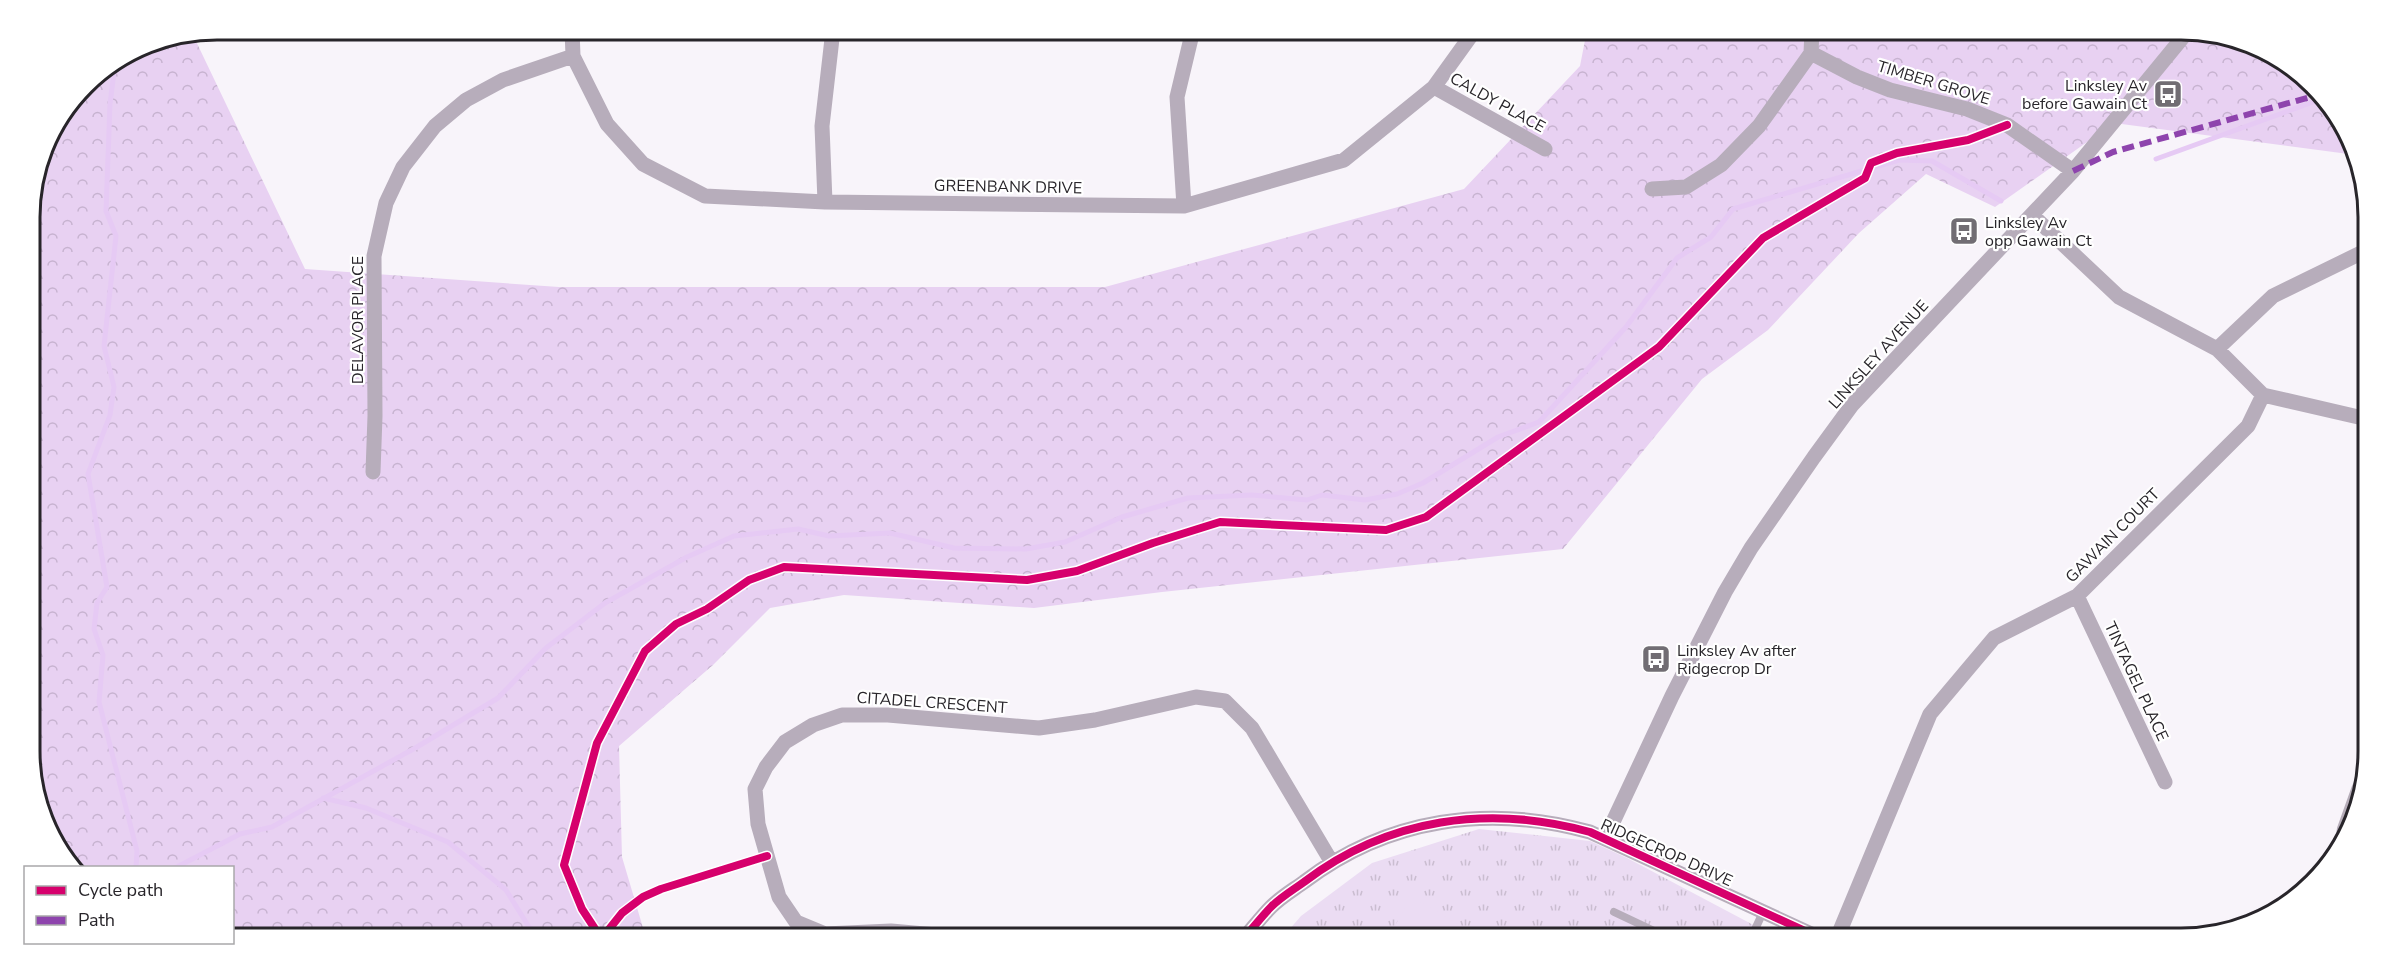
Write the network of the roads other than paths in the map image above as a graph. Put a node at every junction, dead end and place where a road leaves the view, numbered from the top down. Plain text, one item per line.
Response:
1 (1468, 40) edge
2 (1811, 40) edge
3 (2181, 40) edge
4 (572, 41) edge
5 (832, 41) edge
6 (1190, 41) edge
7 (1810, 53) junction
8 (573, 56) junction
9 (1434, 87) junction
10 (1545, 149) dead end
11 (2073, 171) junction
12 (1652, 189) dead end
13 (825, 202) junction
14 (1184, 206) junction
15 (2032, 215) junction
16 (2358, 254) edge
17 (2217, 349) junction
18 (2263, 395) junction
19 (2358, 417) edge
20 (373, 472) dead end
21 (2077, 597) junction
22 (2165, 782) dead end
23 (1605, 839) junction
24 (1332, 861) junction
25 (1764, 910) junction
26 (1614, 912) dead end
27 (1253, 927) edge
28 (1646, 927) edge
29 (1756, 927) edge
30 (1798, 927) edge
31 (1841, 927) edge
32 (810, 928) edge

1 - 9 street, GREENBANK DRIVE
2 - 7 street
3 - 11 street, LINKSLEY AVENUE
4 - 8 street, GREENBANK DRIVE
5 - 13 street
6 - 14 street
7 - 11 street, TIMBER GROVE
7 - 12 street
8 - 13 street, GREENBANK DRIVE
8 - 20 street, DELAVOR PLACE
9 - 10 street, CALDY PLACE
9 - 14 street, GREENBANK DRIVE
11 - 15 street, LINKSLEY AVENUE
13 - 14 street, GREENBANK DRIVE
15 - 17 street
15 - 23 street, LINKSLEY AVENUE
16 - 17 street
17 - 18 street
18 - 19 street
18 - 21 street, GAWAIN COURT
21 - 22 street, TINTAGEL PLACE
21 - 31 street, GAWAIN COURT
23 - 24 street, RIDGECROP DRIVE
23 - 25 street, RIDGECROP DRIVE
24 - 27 street, RIDGECROP DRIVE
24 - 32 street, CITADEL CRESCENT
25 - 29 lane
25 - 30 street, RIDGECROP DRIVE
26 - 28 lane

